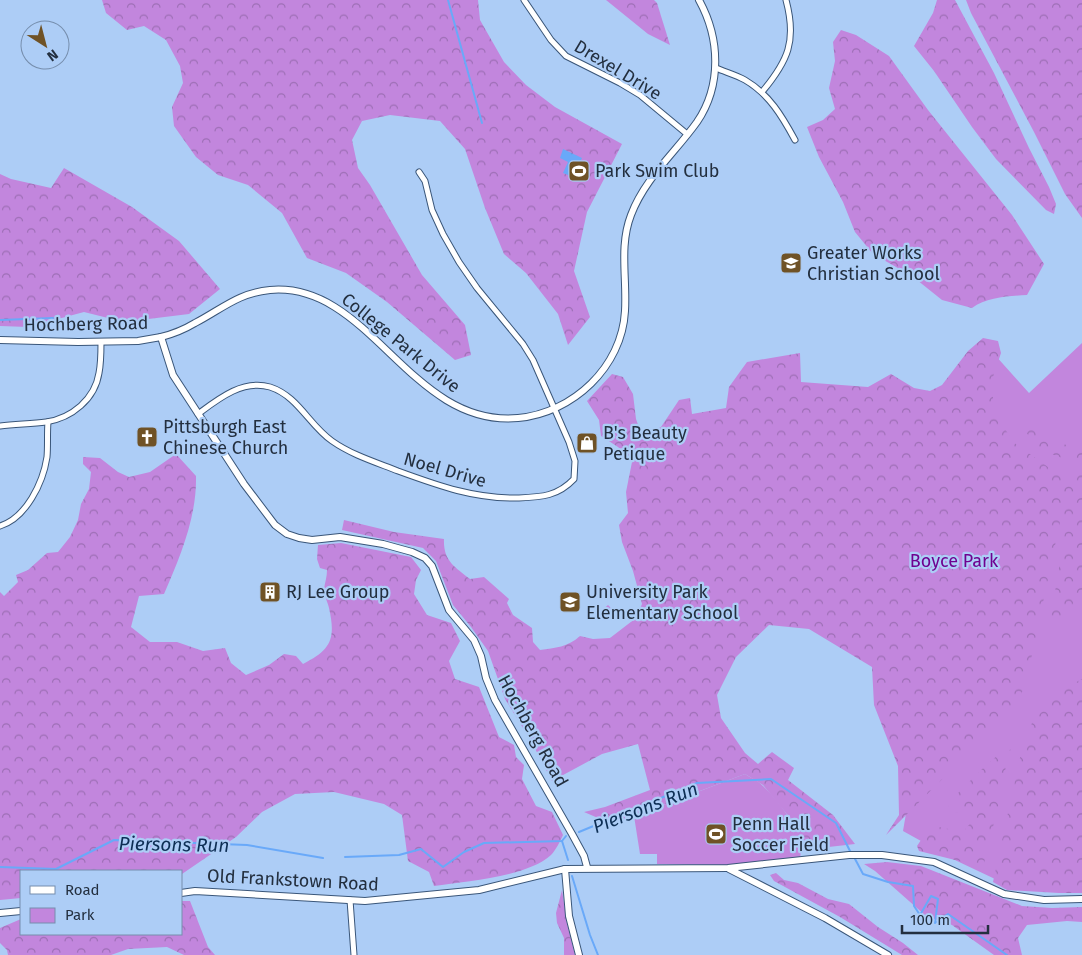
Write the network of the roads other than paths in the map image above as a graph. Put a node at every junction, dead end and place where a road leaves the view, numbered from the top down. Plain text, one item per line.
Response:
1 (524, 0) edge
2 (699, 0) edge
3 (786, 0) edge
4 (716, 68) junction
5 (762, 92) junction
6 (687, 134) junction
7 (794, 140) dead end
8 (418, 172) dead end
9 (161, 337) junction
10 (0, 340) edge
11 (101, 342) junction
12 (554, 409) junction
13 (198, 414) junction
14 (48, 422) junction
15 (0, 426) edge
16 (0, 526) edge
17 (587, 868) junction
18 (728, 868) junction
19 (565, 869) junction
20 (182, 892) edge
21 (1082, 899) edge
22 (350, 900) junction
23 (20, 911) edge
24 (0, 913) edge
25 (354, 955) edge
26 (579, 955) edge
27 (888, 955) edge

1 - 6 street, Drexel Drive
2 - 4 street, College Park Drive
3 - 5 street
4 - 5 street
4 - 6 street, College Park Drive
5 - 7 street
6 - 12 street, College Park Drive
8 - 12 street, Noel Drive
9 - 11 street, Hochberg Road
9 - 12 street, College Park Drive
9 - 13 street, Hochberg Road
10 - 11 street, Hochberg Road
11 - 14 street
12 - 13 street, Noel Drive
13 - 17 street, Hochberg Road
14 - 15 street
14 - 16 street
17 - 18 street, Old Frankstown Road
17 - 19 street, Old Frankstown Road
18 - 21 street, Old Frankstown Road
18 - 27 street
19 - 22 street, Old Frankstown Road
19 - 26 street
20 - 22 street, Old Frankstown Road
22 - 25 street
23 - 24 street

